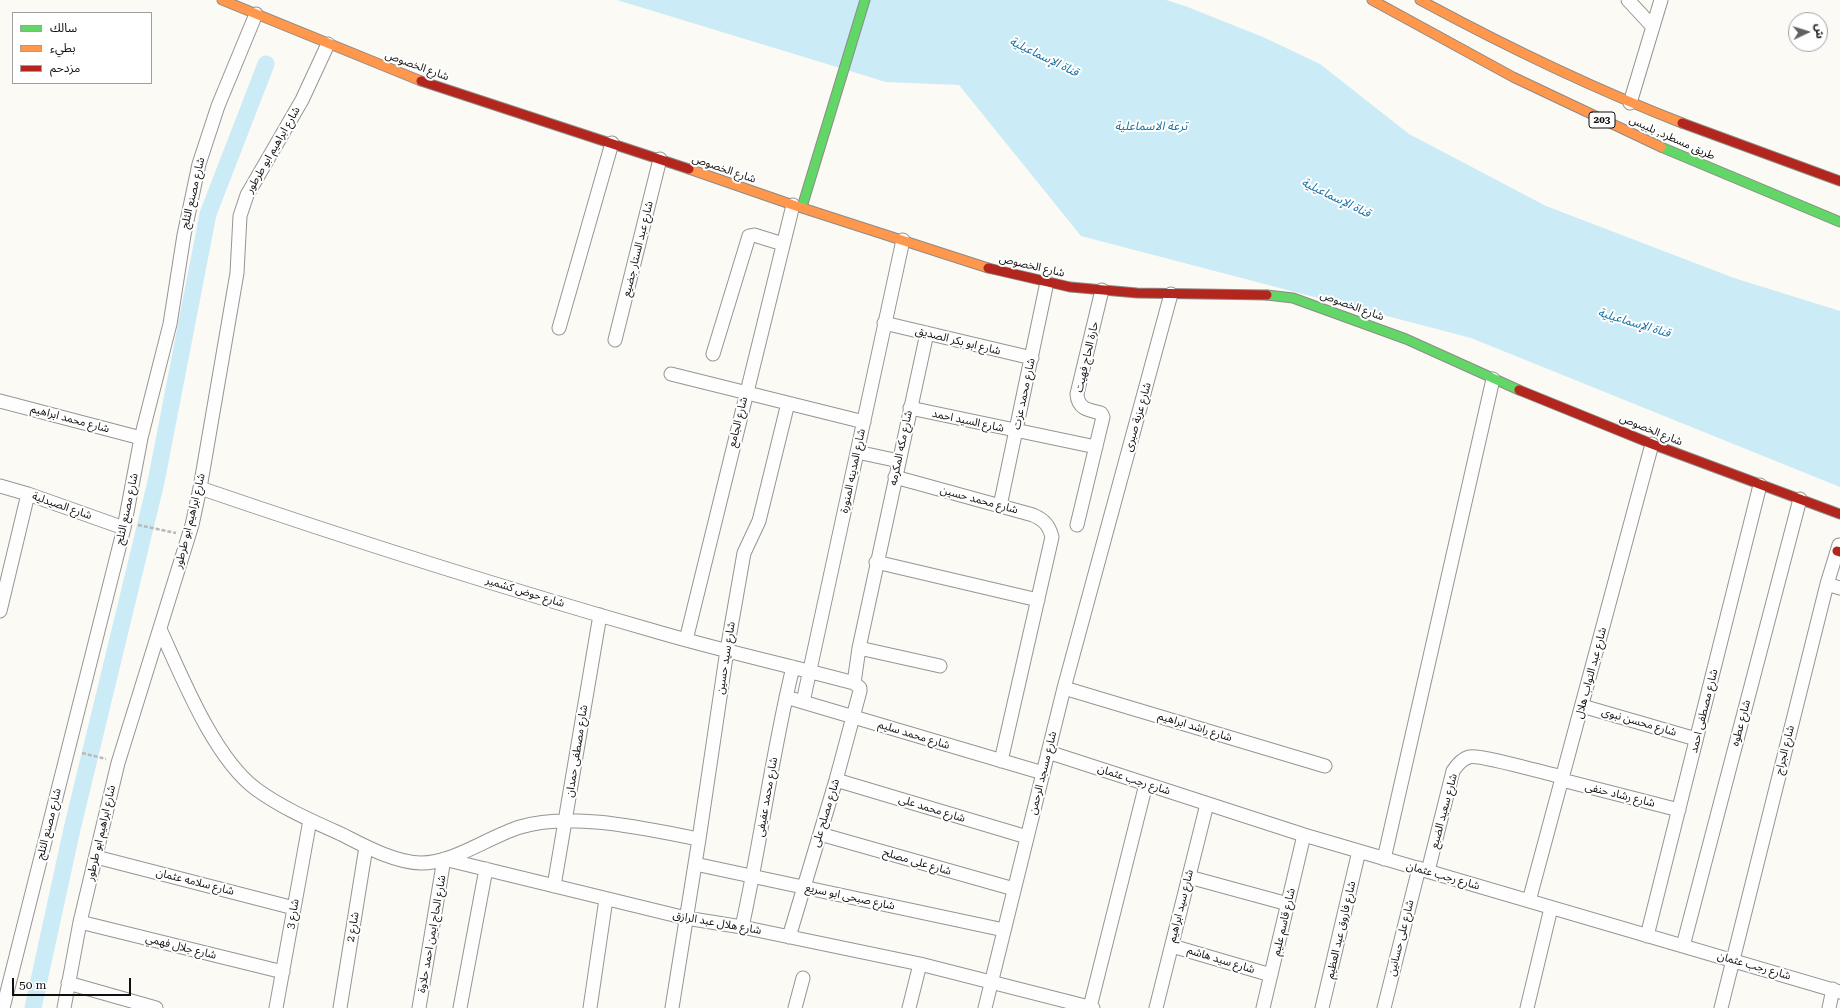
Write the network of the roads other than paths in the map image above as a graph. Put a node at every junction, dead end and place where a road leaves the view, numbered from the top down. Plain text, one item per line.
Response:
1 (222, 0) edge
2 (865, 0) edge
3 (1372, 0) edge
4 (1420, 0) edge
5 (1628, 0) edge
6 (1661, 0) edge
7 (256, 14) junction
8 (1653, 27) junction
9 (328, 44) junction
10 (1630, 103) junction
11 (612, 143) junction
12 (660, 159) junction
13 (1840, 181) edge
14 (797, 206) junction
15 (1840, 222) edge
16 (903, 240) junction
17 (783, 244) junction
18 (1048, 282) junction
19 (1102, 290) junction
20 (1171, 294) junction
21 (884, 323) junction
22 (559, 328) dead end
23 (927, 333) junction
24 (616, 340) dead end
25 (713, 354) dead end
26 (1032, 358) junction
27 (671, 374) dead end
28 (1494, 379) junction
29 (746, 392) junction
30 (0, 401) edge
31 (788, 403) junction
32 (910, 408) junction
33 (864, 422) junction
34 (1016, 432) junction
35 (141, 438) junction
36 (1652, 444) junction
37 (1096, 447) junction
38 (857, 452) junction
39 (899, 461) junction
40 (895, 477) junction
41 (1760, 485) junction
42 (0, 486) edge
43 (200, 488) junction
44 (28, 494) junction
45 (1800, 499) junction
46 (1000, 506) junction
47 (1840, 514) edge
48 (1077, 525) dead end
49 (124, 528) junction
50 (1104, 539) joint
51 (1839, 548) edge
52 (876, 562) junction
53 (1826, 584) junction
54 (1840, 588) edge
55 (1038, 600) junction
56 (0, 611) edge
57 (600, 615) junction
58 (160, 629) junction
59 (686, 640) junction
60 (859, 648) junction
61 (727, 650) junction
62 (940, 666) dead end
63 (793, 667) junction
64 (810, 672) junction
65 (857, 686) junction
66 (1064, 688) junction
67 (786, 697) junction
68 (803, 702) junction
69 (1582, 706) junction
70 (853, 717) junction
71 (1696, 739) junction
72 (1048, 752) junction
73 (1001, 761) junction
74 (1325, 766) dead end
75 (1043, 773) junction
76 (1562, 778) junction
77 (836, 780) junction
78 (1146, 784) junction
79 (1207, 804) junction
80 (1678, 810) junction
81 (310, 820) junction
82 (566, 821) junction
83 (820, 834) junction
84 (1304, 835) junction
85 (1027, 837) junction
86 (699, 839) junction
87 (366, 847) junction
88 (1359, 851) junction
89 (96, 857) junction
90 (444, 859) junction
91 (1384, 859) junction
92 (695, 864) junction
93 (486, 869) junction
94 (1423, 870) junction
95 (753, 876) junction
96 (1189, 877) junction
97 (554, 886) junction
98 (804, 887) junction
99 (1014, 889) junction
100 (606, 899) junction
101 (1529, 901) junction
102 (1288, 904) junction
103 (294, 908) junction
104 (1551, 908) junction
105 (686, 918) junction
106 (80, 922) junction
107 (742, 927) junction
108 (1004, 930) junction
109 (1647, 936) junction
110 (789, 937) junction
111 (1172, 946) junction
112 (1683, 946) junction
113 (1732, 959) junction
114 (920, 964) junction
115 (283, 972) junction
116 (1271, 975) junction
117 (803, 978) dead end
118 (991, 982) junction
119 (68, 983) junction
120 (1836, 990) edge
121 (1058, 1004) edge
122 (3, 1008) edge
123 (64, 1008) edge
124 (156, 1008) edge
125 (276, 1008) edge
126 (340, 1008) edge
127 (419, 1008) edge
128 (460, 1008) edge
129 (590, 1008) edge
130 (672, 1008) edge
131 (795, 1008) edge
132 (909, 1008) edge
133 (985, 1008) edge
134 (1092, 1008) edge
135 (1156, 1008) edge
136 (1263, 1008) edge
137 (1322, 1008) edge
138 (1384, 1008) edge
139 (1527, 1008) edge
140 (1721, 1008) edge
141 (1829, 1008) edge

1 - 7 main road, شارع الخصوص
2 - 14 main road
3 - 15 main road, طريق مسطرد, بلبيس / 203
4 - 10 main road, طريق مسطرد, بلبيس / 203
5 - 8 street
6 - 8 street
7 - 9 main road, شارع الخصوص
7 - 35 street, شارع مصنع الثلج
8 - 10 street
9 - 11 main road, شارع الخصوص
9 - 43 street, شارع ابراهيم ابو طرطور
10 - 13 main road, طريق مسطرد, بلبيس / 203
11 - 12 main road, شارع الخصوص
11 - 22 street
12 - 14 main road, شارع الخصوص
12 - 24 street, شارع عبد الستار جضيع
14 - 16 main road, شارع الخصوص
14 - 17 street, شارع الجامع
16 - 18 main road, شارع الخصوص
16 - 21 street, شارع المدينه المنورة
17 - 25 street
17 - 29 street, شارع الجامع
18 - 19 main road, شارع الخصوص
18 - 26 street, شارع محمد عزت
19 - 20 main road, شارع الخصوص
19 - 37 street, حارة الحاج فهيت
20 - 28 main road, شارع الخصوص
20 - 50 street, شارع عزبة صبرى
21 - 23 street, شارع ابو بكر الصديق
21 - 33 street, شارع المدينه المنورة
23 - 26 street, شارع ابو بكر الصديق
23 - 32 street, شارع مكه المكرمه
26 - 34 street, شارع محمد عزت
27 - 29 street
28 - 36 main road, شارع الخصوص
28 - 91 street
29 - 31 street
29 - 59 street, شارع الجامع
30 - 35 street, شارع محمد ابراهيم
31 - 33 street
31 - 61 street, شارع سيد حسين
32 - 34 street, شارع السيد احمد
32 - 39 street, شارع مكه المكرمه
33 - 38 street, شارع المدينه المنورة
34 - 37 street, شارع السيد احمد
34 - 46 street, شارع محمد عزت
35 - 49 street, شارع مصنع الثلج
36 - 41 main road, شارع الخصوص
36 - 69 street, شارع عبد التواب هلال
37 - 48 street, حارة الحاج فهيت
38 - 39 street
38 - 64 street, شارع المدينه المنورة
39 - 40 street, شارع مكه المكرمه
40 - 46 street, شارع محمد حسين
40 - 52 street, شارع مكه المكرمه
41 - 45 main road, شارع الخصوص
41 - 71 street, شارع مصطفى احمد
42 - 44 street, شارع الصيدلية
43 - 57 street, شارع حوض كشمير
43 - 58 street, شارع ابراهيم ابو طرطور
44 - 49 street, شارع الصيدلية
44 - 56 street
45 - 47 main road, شارع الخصوص
45 - 112 street, شارع عطوه
46 - 55 street, شارع محمد حسين
49 - 122 street, شارع مصنع الثلج
50 - 66 street, شارع مسجد الرحمن
51 - 53 street, شارع الجراج
52 - 55 street
52 - 60 street, شارع مكه المكرمه
53 - 54 street
53 - 113 street, شارع الجراج
55 - 73 street
57 - 59 street, شارع حوض كشمير
57 - 82 street, شارع مصطفى حمدان
58 - 81 street
58 - 89 street, شارع ابراهيم ابو طرطور
59 - 61 street, شارع حوض كشمير
60 - 62 street
60 - 65 street, شارع مكه المكرمه
61 - 63 street, شارع حوض كشمير
61 - 86 street, شارع سيد حسين
63 - 64 street, شارع حوض كشمير
63 - 67 street, شارع محمد عفيفى
64 - 65 street, شارع حوض كشمير
64 - 68 street, شارع المدينه المنورة
65 - 70 street, شارع مصلح على
66 - 72 street, شارع مسجد الرحمن
66 - 74 street, شارع راشد ابراهيم
67 - 68 street, شارع محمد سليم
67 - 95 street, شارع محمد عفيفى
68 - 70 street, شارع محمد سليم
69 - 71 street, شارع محسن نبوى
69 - 76 street, شارع عبد التواب هلال
70 - 73 street, شارع محمد سليم
70 - 77 street, شارع مصلح على
71 - 80 street, شارع مصطفى احمد
72 - 75 street, شارع مسجد الرحمن
72 - 78 street, شارع رجب عثمان
73 - 75 street, شارع محمد سليم
75 - 85 street, شارع مسجد الرحمن
76 - 80 street, شارع رشاد حنفى
76 - 94 street, شارع سعيد الضبع
76 - 101 street, شارع عبد التواب هلال
77 - 83 street, شارع مصلح على
77 - 85 street, شارع محمد على
78 - 79 street, شارع رجب عثمان
78 - 134 street
79 - 84 street, شارع رجب عثمان
79 - 96 street, شارع سيد ابراهيم
80 - 109 street, شارع مصطفى احمد
81 - 87 street
81 - 103 street, شارع 3
82 - 86 street
82 - 90 street
82 - 97 street, شارع مصطفى حمدان
83 - 98 street, شارع مصلح على
83 - 99 street, شارع على مصلح
84 - 88 street, شارع رجب عثمان
84 - 102 street, شارع قاسم عليم
85 - 99 street, شارع مسجد الرحمن
86 - 92 street, شارع سيد حسين
87 - 90 street
87 - 126 street, شارع 2
88 - 91 street, شارع رجب عثمان
88 - 137 street, شارع فاروق عبد العظيم
89 - 103 street, شارع سلامه عثمان
89 - 106 street, شارع ابراهيم ابو طرطور
90 - 93 street, شارع هلال عبد الرازق
90 - 127 street, شارع الحاج ايمن احمد حلاوة
91 - 94 street, شارع رجب عثمان
92 - 95 street, شارع صبحى ابو سريع
92 - 105 street, شارع سيد حسين
93 - 97 street, شارع هلال عبد الرازق
93 - 128 street
94 - 101 street, شارع رجب عثمان
94 - 138 street, شارع على حسانين
95 - 98 street, شارع صبحى ابو سريع
95 - 107 street, شارع محمد عفيفى
96 - 102 street
96 - 111 street, شارع سيد ابراهيم
97 - 100 street, شارع هلال عبد الرازق
98 - 108 street, شارع صبحى ابو سريع
98 - 110 street, شارع مصلح على
99 - 108 street, شارع مسجد الرحمن
100 - 105 street, شارع هلال عبد الرازق
100 - 129 street
101 - 104 street, شارع رجب عثمان
102 - 116 street, شارع قاسم عليم
103 - 115 street, شارع 3
104 - 109 street, شارع رجب عثمان
104 - 139 street
105 - 107 street, شارع هلال عبد الرازق
105 - 130 street
106 - 115 street, شارع جلال فهمي
106 - 119 street, شارع ابراهيم ابو طرطور
107 - 110 street, شارع هلال عبد الرازق
108 - 118 street, شارع مسجد الرحمن
109 - 112 street, شارع رجب عثمان
110 - 114 street, شارع هلال عبد الرازق
111 - 116 street, شارع سيد هاشم
111 - 135 street, شارع سيد ابراهيم
112 - 113 street, شارع رجب عثمان
113 - 120 street, شارع رجب عثمان
113 - 140 street, شارع الجراج
114 - 118 street, شارع هلال عبد الرازق
114 - 132 street
115 - 125 street, شارع 3
116 - 136 street, شارع قاسم عليم
117 - 131 street
118 - 121 street, شارع هلال عبد الرازق
118 - 133 street, شارع مسجد الرحمن
119 - 123 street, شارع ابراهيم ابو طرطور
119 - 124 street
120 - 141 street
121 - 134 street, شارع هلال عبد الرازق

